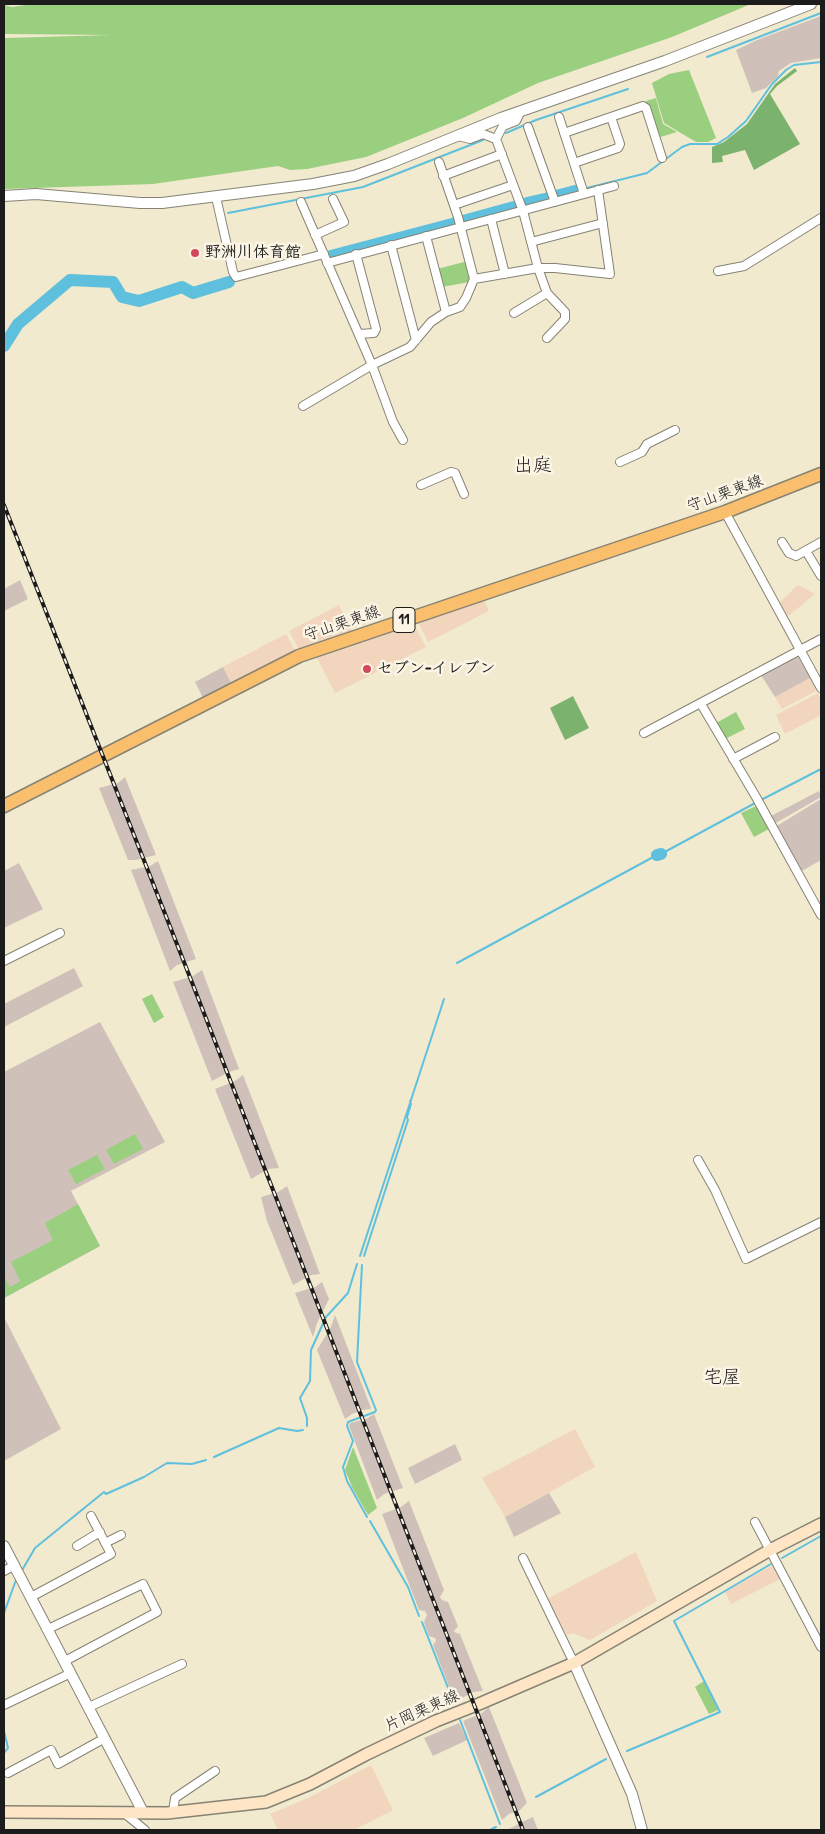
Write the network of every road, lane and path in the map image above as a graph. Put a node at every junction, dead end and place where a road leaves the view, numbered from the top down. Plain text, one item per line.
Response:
1 (811, 4) edge
2 (521, 111) junction
3 (558, 117) dead end
4 (611, 117) junction
5 (528, 128) dead end
6 (564, 133) junction
7 (458, 136) junction
8 (496, 139) junction
9 (502, 154) junction
10 (662, 158) dead end
11 (439, 162) dead end
12 (574, 163) junction
13 (443, 176) junction
14 (513, 185) junction
15 (614, 186) dead end
16 (598, 190) junction
17 (584, 194) junction
18 (4, 196) edge
19 (216, 197) junction
20 (333, 199) dead end
21 (301, 202) dead end
22 (554, 202) junction
23 (454, 205) junction
24 (522, 211) junction
25 (821, 218) edge
26 (491, 219) junction
27 (603, 223) junction
28 (460, 227) junction
29 (316, 235) junction
30 (426, 236) junction
31 (531, 242) junction
32 (392, 245) junction
33 (324, 254) junction
34 (356, 254) junction
35 (327, 262) junction
36 (538, 268) junction
37 (718, 271) dead end
38 (505, 274) junction
39 (474, 279) junction
40 (547, 293) junction
41 (446, 312) junction
42 (514, 313) dead end
43 (359, 334) junction
44 (547, 338) dead end
45 (416, 340) junction
46 (372, 365) junction
47 (304, 406) dead end
48 (675, 430) dead end
49 (403, 440) dead end
50 (620, 462) dead end
51 (821, 474) edge
52 (421, 485) dead end
53 (464, 494) dead end
54 (725, 512) junction
55 (782, 542) dead end
56 (821, 542) edge
57 (806, 551) junction
58 (821, 576) edge
59 (821, 639) edge
60 (800, 650) junction
61 (821, 688) edge
62 (701, 704) junction
63 (644, 733) dead end
64 (776, 736) dead end
65 (733, 760) junction
66 (4, 806) edge
67 (821, 915) edge
68 (60, 932) dead end
69 (4, 962) edge
70 (698, 1160) dead end
71 (821, 1222) edge
72 (91, 1516) dead end
73 (755, 1522) dead end
74 (821, 1524) edge
75 (100, 1532) junction
76 (122, 1535) dead end
77 (105, 1543) junction
78 (4, 1546) edge
79 (77, 1546) dead end
80 (770, 1550) junction
81 (522, 1558) dead end
82 (15, 1565) junction
83 (4, 1570) edge
84 (31, 1597) junction
85 (48, 1630) junction
86 (821, 1647) edge
87 (65, 1661) junction
88 (574, 1663) junction
89 (182, 1664) dead end
90 (71, 1673) junction
91 (4, 1706) edge
92 (89, 1707) junction
93 (105, 1738) junction
94 (214, 1771) dead end
95 (8, 1773) dead end
96 (4, 1812) edge
97 (123, 1812) junction
98 (143, 1812) junction
99 (173, 1812) junction
100 (145, 1830) edge
101 (642, 1830) edge

1 - 2 street
2 - 7 street
2 - 8 street
3 - 6 street
4 - 6 street
4 - 10 street
4 - 12 street
5 - 22 street
6 - 12 street
7 - 8 street
7 - 19 street
8 - 9 street
9 - 13 street
9 - 14 street
11 - 13 street
12 - 17 street
13 - 23 street
14 - 23 street
14 - 24 street
15 - 16 street
16 - 17 street
16 - 27 street
17 - 22 street
18 - 19 street
19 - 33 street
20 - 29 street
21 - 29 street
22 - 24 street
23 - 28 street
24 - 26 street
24 - 31 street
25 - 37 street
26 - 28 street
26 - 38 street
27 - 31 street
27 - 36 street
28 - 30 street
28 - 39 street
29 - 33 street
30 - 32 street
30 - 41 street
31 - 36 street
32 - 34 street
32 - 45 street
33 - 35 street
34 - 35 street
34 - 43 street
35 - 43 street
36 - 38 street
36 - 40 street
38 - 39 street
39 - 41 street
40 - 42 street
40 - 44 street
41 - 45 street
43 - 46 street
45 - 46 street
46 - 47 street
46 - 49 street
48 - 50 street
51 - 54 main road, 守山栗東線 / 11
52 - 53 street
54 - 60 street
54 - 66 main road, 守山栗東線 / 11
55 - 57 street
56 - 57 street
57 - 58 street
59 - 60 street
60 - 61 street
60 - 62 street
62 - 63 street
62 - 65 street
64 - 65 street
65 - 67 street
68 - 69 street
70 - 71 street
72 - 75 street
73 - 80 street
74 - 80 main road, 片岡栗東線
75 - 77 street
75 - 79 street
76 - 77 street
77 - 84 street
78 - 82 street
80 - 86 street
80 - 88 main road, 片岡栗東線
81 - 88 street
82 - 83 street
82 - 84 street
84 - 85 street
85 - 87 street
85 - 87 street
87 - 90 street
88 - 99 main road, 片岡栗東線
88 - 101 street
89 - 92 street
90 - 91 street
90 - 92 street
92 - 93 street
93 - 95 street
93 - 98 street
94 - 99 street
96 - 97 main road, 片岡栗東線
97 - 98 main road, 片岡栗東線
97 - 100 street
98 - 99 main road, 片岡栗東線

